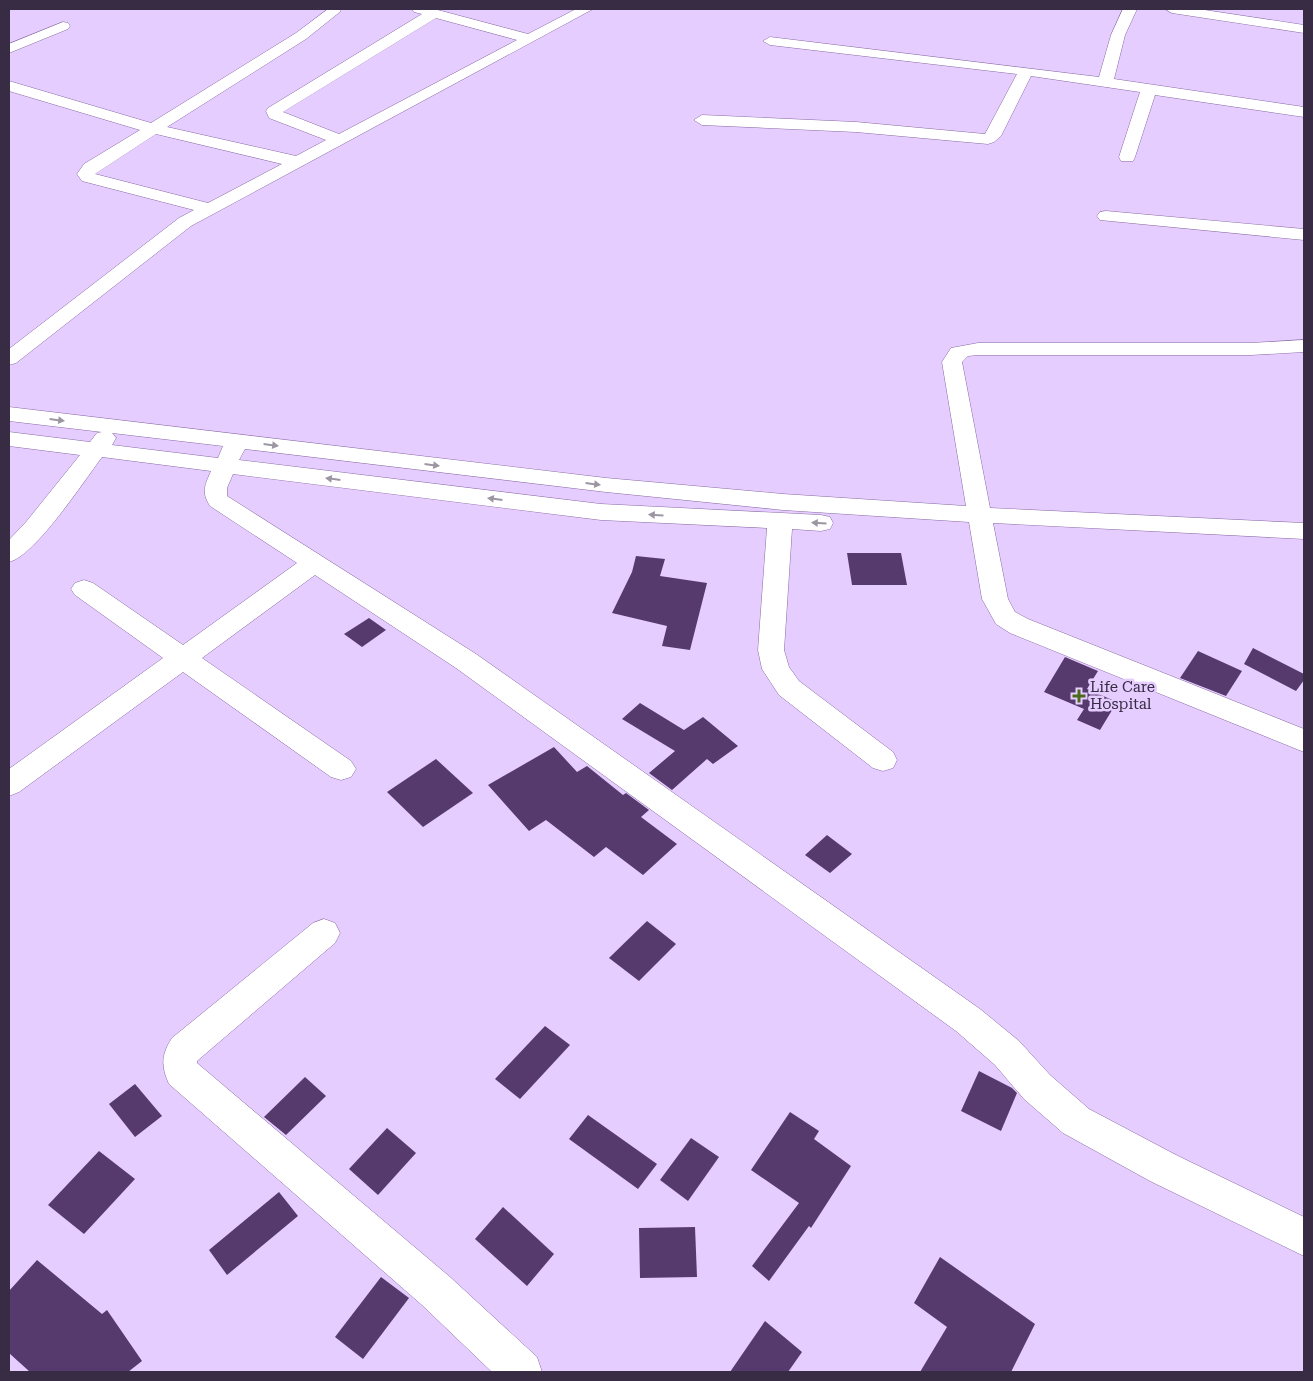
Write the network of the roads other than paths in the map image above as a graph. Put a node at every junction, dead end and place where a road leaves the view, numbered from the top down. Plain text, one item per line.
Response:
1 (586, 9) edge
2 (1130, 9) edge
3 (1172, 9) edge
4 (334, 11) dead end
5 (426, 11) edge
6 (63, 26) dead end
7 (1304, 29) edge
8 (530, 39) junction
9 (770, 41) dead end
10 (9, 48) edge
11 (1026, 71) junction
12 (1105, 83) junction
13 (9, 86) edge
14 (1149, 89) junction
15 (37, 96) junction
16 (16, 106) dead end
17 (1304, 112) edge
18 (702, 120) dead end
19 (155, 129) junction
20 (340, 140) junction
21 (1127, 157) dead end
22 (298, 162) junction
23 (210, 209) junction
24 (1106, 216) dead end
25 (1304, 235) edge
26 (1304, 346) edge
27 (9, 359) edge
28 (9, 414) edge
29 (114, 427) junction
30 (9, 439) edge
31 (96, 450) junction
32 (231, 454) junction
33 (780, 521) junction
34 (982, 523) junction
35 (1304, 531) edge
36 (1304, 546) edge
37 (9, 554) edge
38 (314, 563) junction
39 (84, 589) dead end
40 (184, 658) junction
41 (1304, 741) edge
42 (883, 760) dead end
43 (341, 769) dead end
44 (9, 784) edge
45 (324, 933) dead end
46 (1304, 1237) edge
47 (522, 1372) edge

1 - 8 street
2 - 12 street
3 - 7 street
4 - 19 street
5 - 8 street
5 - 20 street
6 - 10 street
8 - 20 street
9 - 11 street
11 - 12 street
11 - 18 street
12 - 14 street
13 - 15 street
14 - 17 street
14 - 21 street
15 - 16 street
15 - 19 street
19 - 22 street
19 - 23 street
20 - 22 street
22 - 23 street
23 - 27 street
24 - 25 street
26 - 34 street
28 -> 29 street
29 - 31 street
29 - 32 street
30 - 31 street
31 - 32 street
31 - 37 street
33 -> 32 street
32 -> 34 street
32 - 38 street
34 -> 33 street
33 - 42 street
34 - 35 street
34 - 36 street
34 - 41 street
38 - 40 street
38 - 46 street
39 - 40 street
40 - 43 street
40 - 44 street
45 - 47 street

